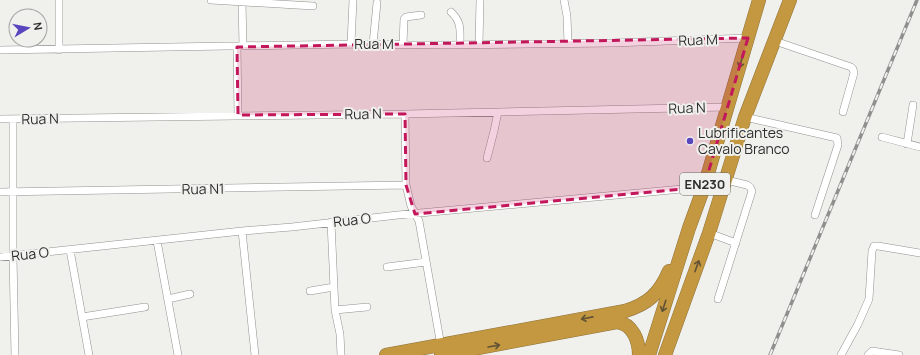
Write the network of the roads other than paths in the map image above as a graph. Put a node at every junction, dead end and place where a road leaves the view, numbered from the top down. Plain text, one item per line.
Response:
1 (59, 0) edge
2 (211, 0) edge
3 (228, 0) edge
4 (353, 0) edge
5 (480, 0) edge
6 (564, 0) edge
7 (759, 0) edge
8 (790, 0) edge
9 (242, 2) junction
10 (377, 3) dead end
11 (313, 6) dead end
12 (451, 12) dead end
13 (421, 15) dead end
14 (748, 38) junction
15 (775, 41) junction
16 (568, 43) junction
17 (351, 44) junction
18 (373, 44) junction
19 (403, 44) junction
20 (479, 44) junction
21 (460, 45) junction
22 (240, 46) junction
23 (0, 50) edge
24 (59, 50) junction
25 (913, 105) dead end
26 (727, 107) junction
27 (498, 112) junction
28 (842, 112) dead end
29 (404, 114) junction
30 (238, 115) junction
31 (745, 117) junction
32 (0, 119) edge
33 (13, 119) junction
34 (882, 137) dead end
35 (907, 144) junction
36 (920, 147) edge
37 (487, 158) dead end
38 (726, 180) junction
39 (406, 185) junction
40 (704, 187) junction
41 (14, 191) junction
42 (0, 192) edge
43 (415, 214) junction
44 (815, 214) dead end
45 (331, 222) junction
46 (689, 228) junction
47 (242, 232) junction
48 (709, 233) junction
49 (157, 241) junction
50 (736, 243) junction
51 (70, 250) junction
52 (920, 253) edge
53 (13, 256) junction
54 (0, 257) edge
55 (426, 262) junction
56 (387, 267) dead end
57 (334, 287) junction
58 (310, 291) dead end
59 (190, 294) dead end
60 (168, 299) junction
61 (718, 299) dead end
62 (145, 306) dead end
63 (366, 307) dead end
64 (335, 310) junction
65 (82, 317) junction
66 (441, 350) edge
67 (15, 355) edge
68 (89, 355) edge
69 (178, 355) edge
70 (255, 355) edge
71 (341, 355) edge
72 (386, 355) edge
73 (639, 355) edge
74 (649, 355) edge
75 (665, 355) edge
76 (841, 355) edge
77 (868, 355) edge
78 (899, 355) edge

1 - 24 street
2 - 3 street
3 - 9 street
4 - 17 street
5 - 20 street
6 - 16 street
7 - 14 highway, EN230
8 - 15 highway, EN230
9 - 11 street
9 - 22 street
10 - 18 street
12 - 21 street
13 - 19 street
14 - 16 street, Rua M
14 -> 26 highway, EN230
15 - 28 street
15 - 31 highway, EN230
16 - 20 street, Rua M
17 - 18 street, Rua M
17 - 22 street, Rua M
18 - 19 street, Rua M
19 - 21 street, Rua M
20 - 21 street, Rua M
22 - 24 street, Rua M
22 - 30 street
23 - 24 street, Rua M
25 - 35 street
26 - 27 street, Rua N
26 - 40 highway, EN230
27 - 29 street, Rua N
27 - 37 street
29 - 30 street, Rua N
29 - 39 street
30 - 33 street, Rua N
31 - 38 highway, EN230
31 - 44 street
32 - 33 street, Rua N
33 - 41 street
34 - 35 street
35 - 36 street
38 - 48 highway, EN230
38 - 50 street
39 - 41 street, Rua N1
39 - 43 street
40 - 43 street, Rua O
40 - 46 highway, EN230
41 - 42 street, Rua N1
41 - 53 street
43 - 45 street, Rua O
43 - 55 street
45 - 47 street, Rua O
45 - 57 street
46 -> 66 highway
46 -> 74 highway, EN230
47 - 49 street, Rua O
47 - 70 street
48 - 50 street
75 -> 48 highway, EN230
49 - 51 street, Rua O
49 - 60 street
50 - 61 street
51 - 53 street, Rua O
51 - 65 street
52 - 76 street
53 - 54 street, Rua O
53 - 67 street
55 - 56 street
55 - 66 street
57 - 58 street
57 - 64 street
59 - 60 street
60 - 69 street
62 - 65 street
63 - 64 street
64 - 71 street
65 - 68 street
66 - 72 highway
66 -> 73 highway
77 - 78 street

